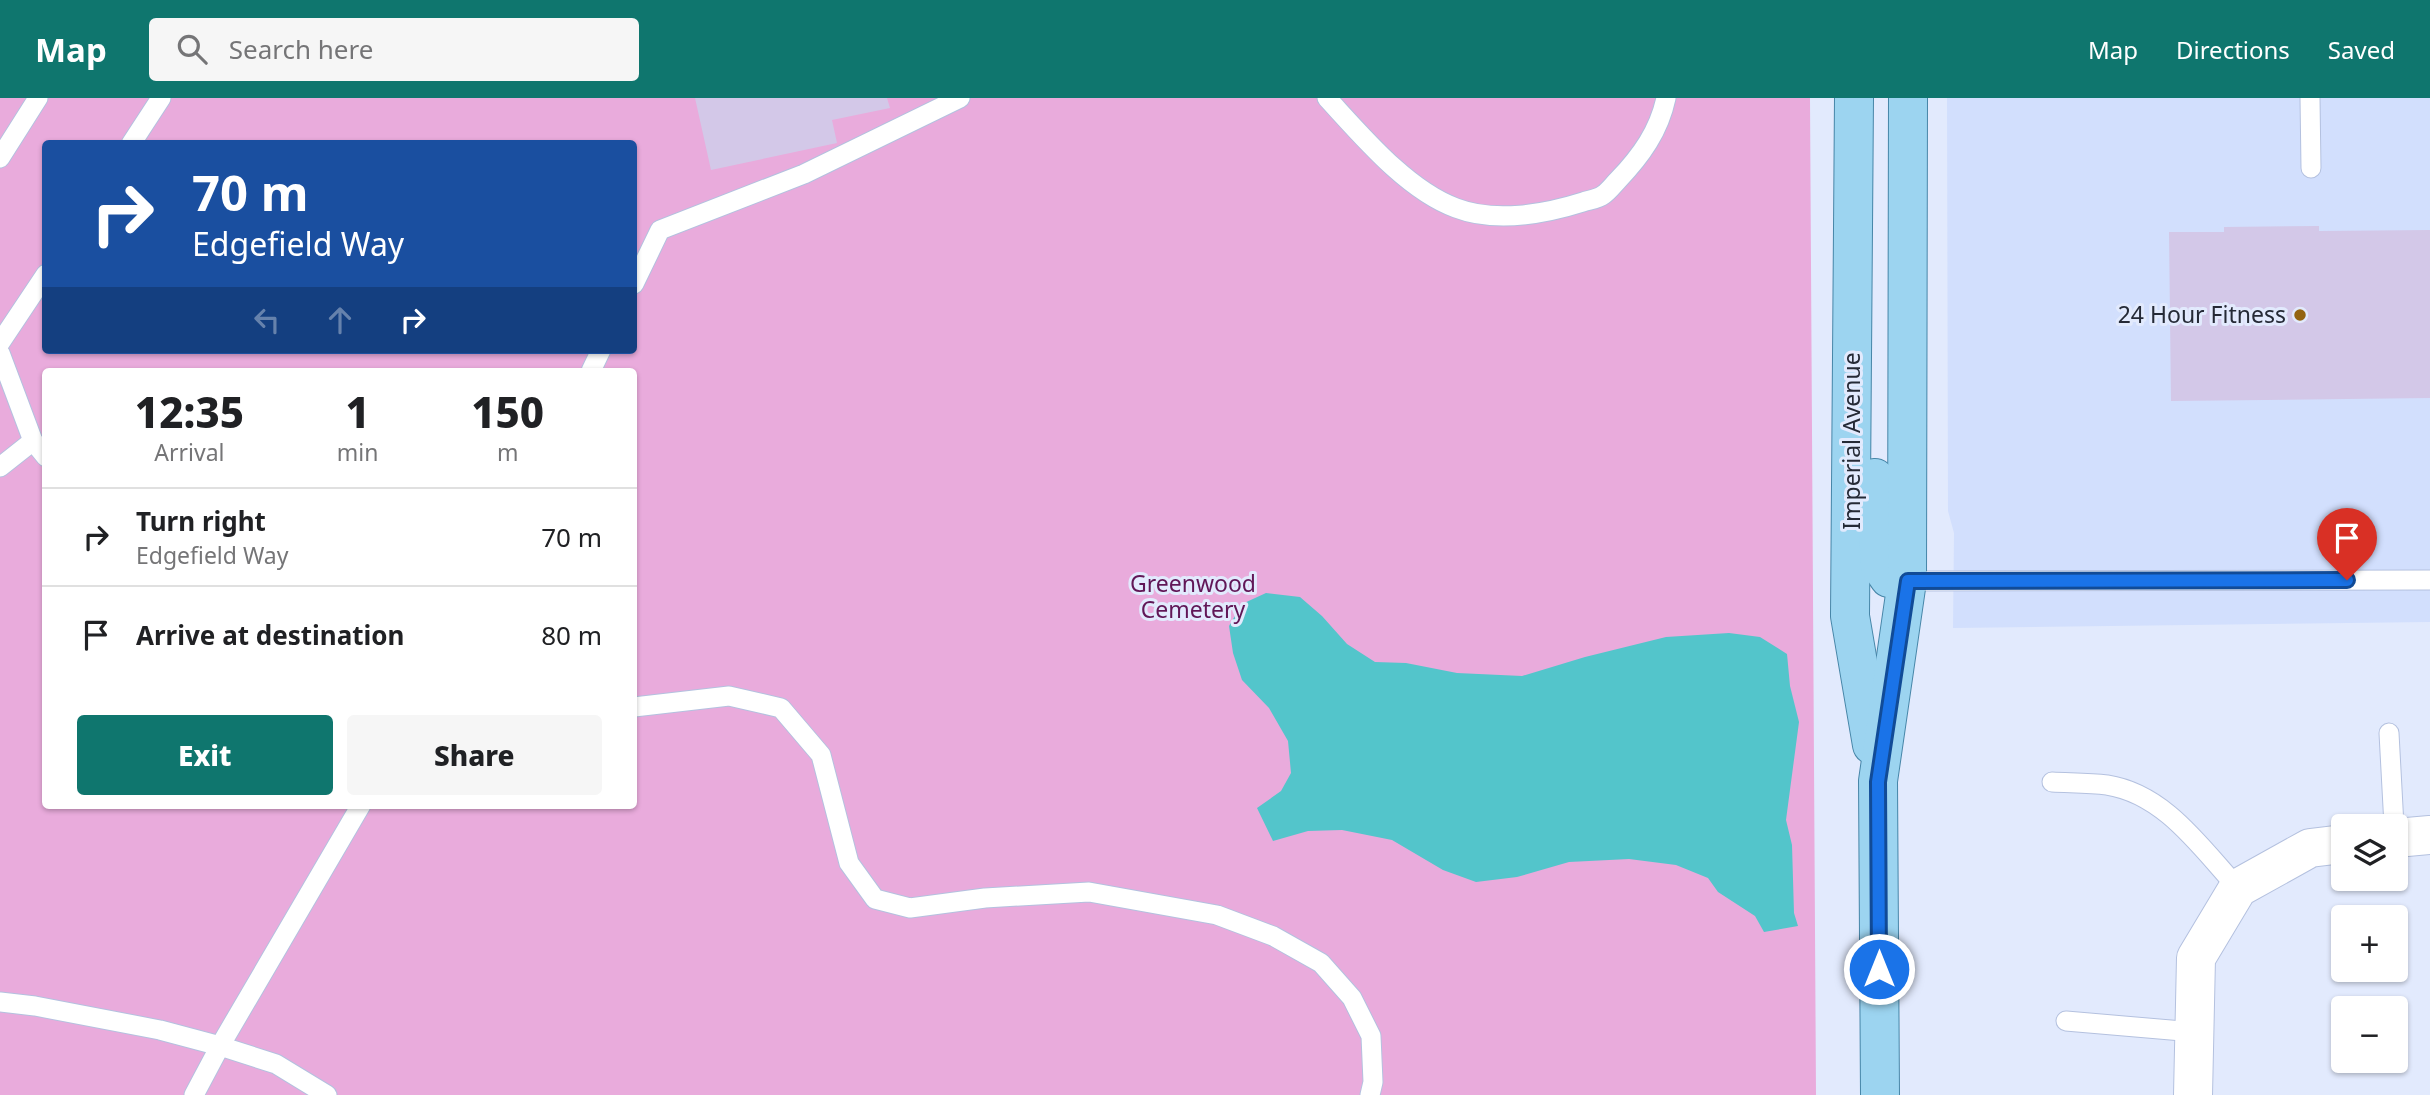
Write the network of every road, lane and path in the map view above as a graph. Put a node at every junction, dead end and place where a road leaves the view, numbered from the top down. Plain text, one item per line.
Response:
1 (38, 98) edge
2 (161, 98) edge
3 (960, 98) edge
4 (1327, 98) edge
5 (1666, 98) edge
6 (1854, 98) edge
7 (1908, 98) edge
8 (2310, 98) edge
9 (134, 140) edge
10 (0, 159) edge
11 (2311, 168) dead end
12 (637, 278) edge
13 (42, 280) edge
14 (1853, 315) junction
15 (0, 344) edge
16 (0, 353) edge
17 (39, 449) edge
18 (0, 467) edge
19 (2430, 580) edge
20 (1908, 581) junction
21 (637, 707) edge
22 (2389, 733) dead end
23 (1878, 782) junction
24 (2052, 782) dead end
25 (359, 809) edge
26 (2393, 814) edge
27 (2430, 835) edge
28 (2408, 837) edge
29 (2331, 845) edge
30 (2238, 888) junction
31 (0, 1002) edge
32 (2066, 1021) dead end
33 (2194, 1032) junction
34 (220, 1046) junction
35 (194, 1095) edge
36 (327, 1095) edge
37 (1370, 1095) edge
38 (1880, 1095) edge
39 (2193, 1095) edge

1 - 10 lane
2 - 9 lane
3 - 12 lane
4 - 5 lane
6 - 14 main road, Imperial Avenue
7 - 20 main road, Imperial Avenue
8 - 11 lane
13 - 15 lane
14 - 20 main road
14 - 23 main road, Imperial Avenue
16 - 17 lane
17 - 18 lane
19 - 20 lane
20 - 23 main road, Imperial Avenue
21 - 37 lane
22 - 26 lane
23 - 38 main road, Imperial Avenue
24 - 30 lane
25 - 34 lane
27 - 28 street
29 - 30 street
30 - 33 street
31 - 34 lane
32 - 33 lane
33 - 39 street
34 - 35 lane
34 - 36 lane

